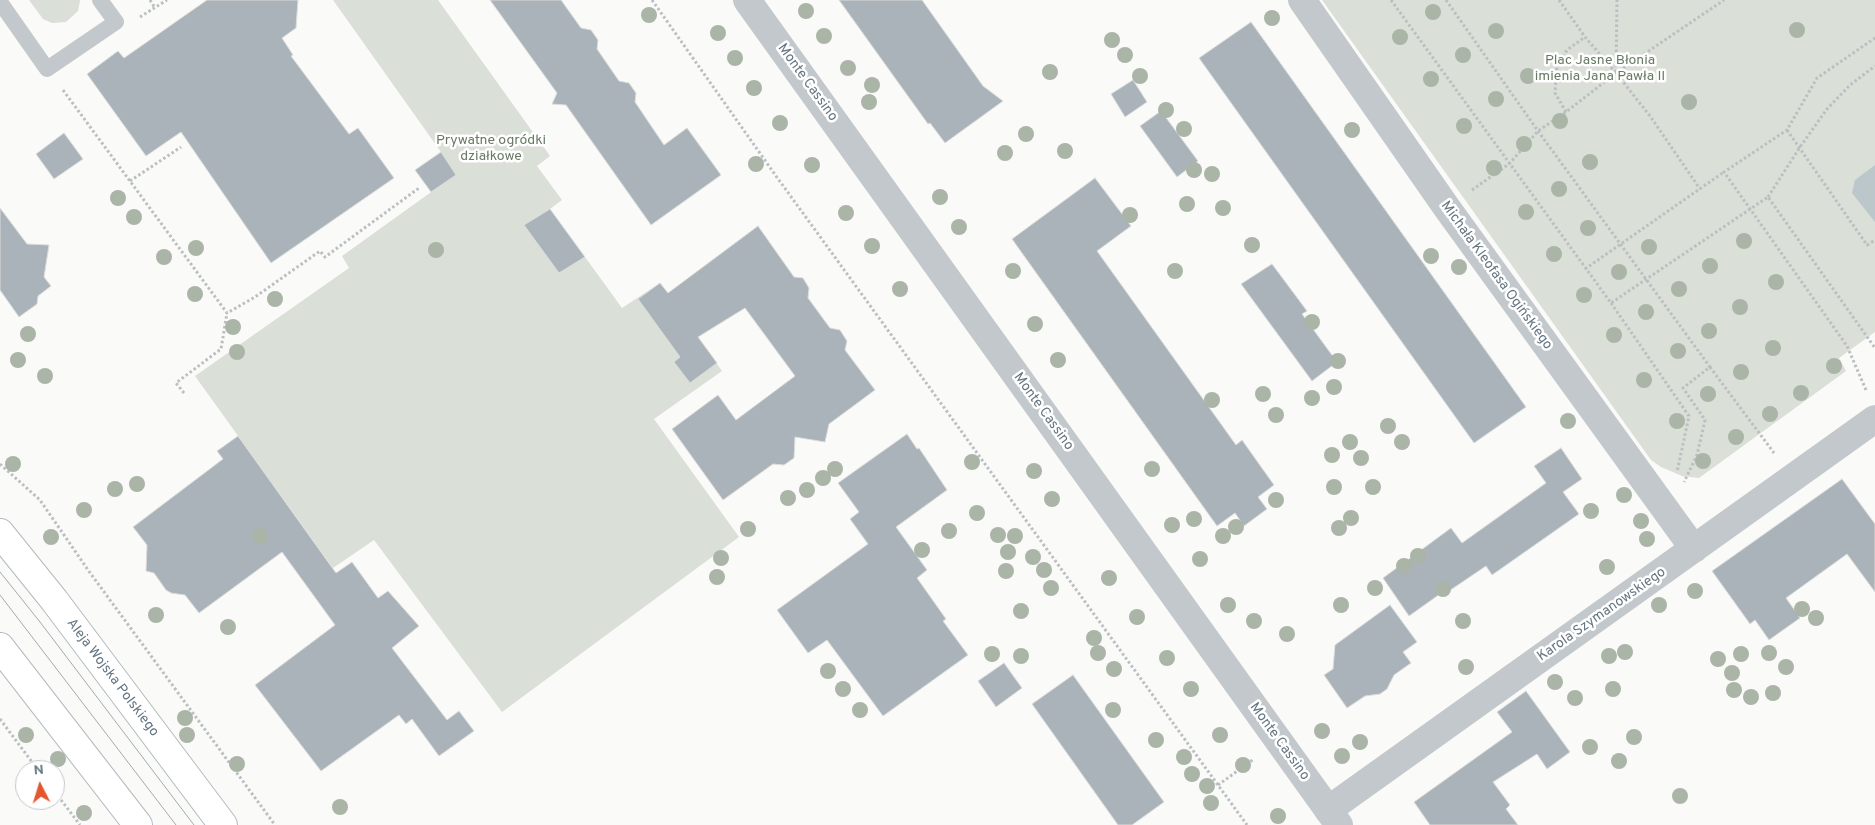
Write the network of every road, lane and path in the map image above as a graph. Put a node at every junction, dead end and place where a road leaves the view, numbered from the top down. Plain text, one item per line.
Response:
1 (100, 0) edge
2 (150, 0) edge
3 (167, 0) edge
4 (652, 0) edge
5 (747, 0) edge
6 (1302, 0) edge
7 (1391, 0) edge
8 (1446, 0) edge
9 (1559, 0) edge
10 (1617, 0) edge
11 (1724, 0) edge
12 (0, 2) edge
13 (155, 8) junction
14 (136, 20) dead end
15 (1584, 37) junction
16 (1875, 38) edge
17 (1875, 66) edge
18 (47, 69) junction
19 (1616, 73) junction
20 (1566, 112) junction
21 (1788, 130) junction
22 (1538, 131) junction
23 (180, 147) dead end
24 (1800, 147) junction
25 (1508, 164) junction
26 (1724, 172) junction
27 (130, 181) junction
28 (418, 188) dead end
29 (1700, 189) junction
30 (1768, 197) junction
31 (1447, 208) junction
32 (1751, 209) junction
33 (1875, 240) edge
34 (1621, 243) junction
35 (1585, 269) junction
36 (1646, 279) junction
37 (1610, 304) junction
38 (227, 313) junction
39 (1875, 348) edge
40 (1710, 367) junction
41 (1865, 388) dead end
42 (184, 393) dead end
43 (1875, 419) edge
44 (0, 464) edge
45 (1676, 477) dead end
46 (1793, 477) junction
47 (1682, 486) dead end
48 (0, 533) edge
49 (1694, 549) junction
50 (0, 647) edge
51 (0, 719) edge
52 (1256, 758) dead end
53 (31, 760) edge
54 (1218, 785) junction
55 (65, 805) edge
56 (1333, 817) edge
57 (80, 825) edge
58 (138, 825) edge
59 (223, 825) edge
60 (275, 825) edge
61 (1247, 825) edge

1 - 18 lane
2 - 13 path
3 - 13 path
4 - 54 path
5 - 56 street, Monte Cassino
6 - 31 street, Michała Kleofasa Ogińskiego
7 - 25 path
8 - 22 path
9 - 15 path
10 - 19 path
11 - 19 path
12 - 18 lane
13 - 14 path
15 - 19 path
15 - 20 path
16 - 21 path
17 - 24 path
18 - 27 path
19 - 20 path
19 - 29 path
20 - 22 path
21 - 24 path
21 - 26 path
22 - 25 path
22 - 34 path
23 - 27 path
24 - 30 path
24 - 33 path
25 - 31 path
25 - 35 path
26 - 29 path
26 - 32 path
27 - 38 path
28 - 38 path
29 - 34 path
30 - 32 path
30 - 39 path
31 - 49 street, Michała Kleofasa Ogińskiego
32 - 36 path
32 - 41 path
34 - 35 path
34 - 36 path
35 - 37 path
36 - 37 path
36 - 40 path
37 - 45 path
38 - 42 path
40 - 46 path
40 - 47 path
43 - 46 street, Karola Szymanowskiego
44 - 60 path
46 - 49 street, Karola Szymanowskiego
48 - 59 main road, Aleja Wojska Polskiego
49 - 56 street, Karola Szymanowskiego
50 - 58 main road
51 - 53 path
52 - 54 path
54 - 61 path
55 - 57 path

